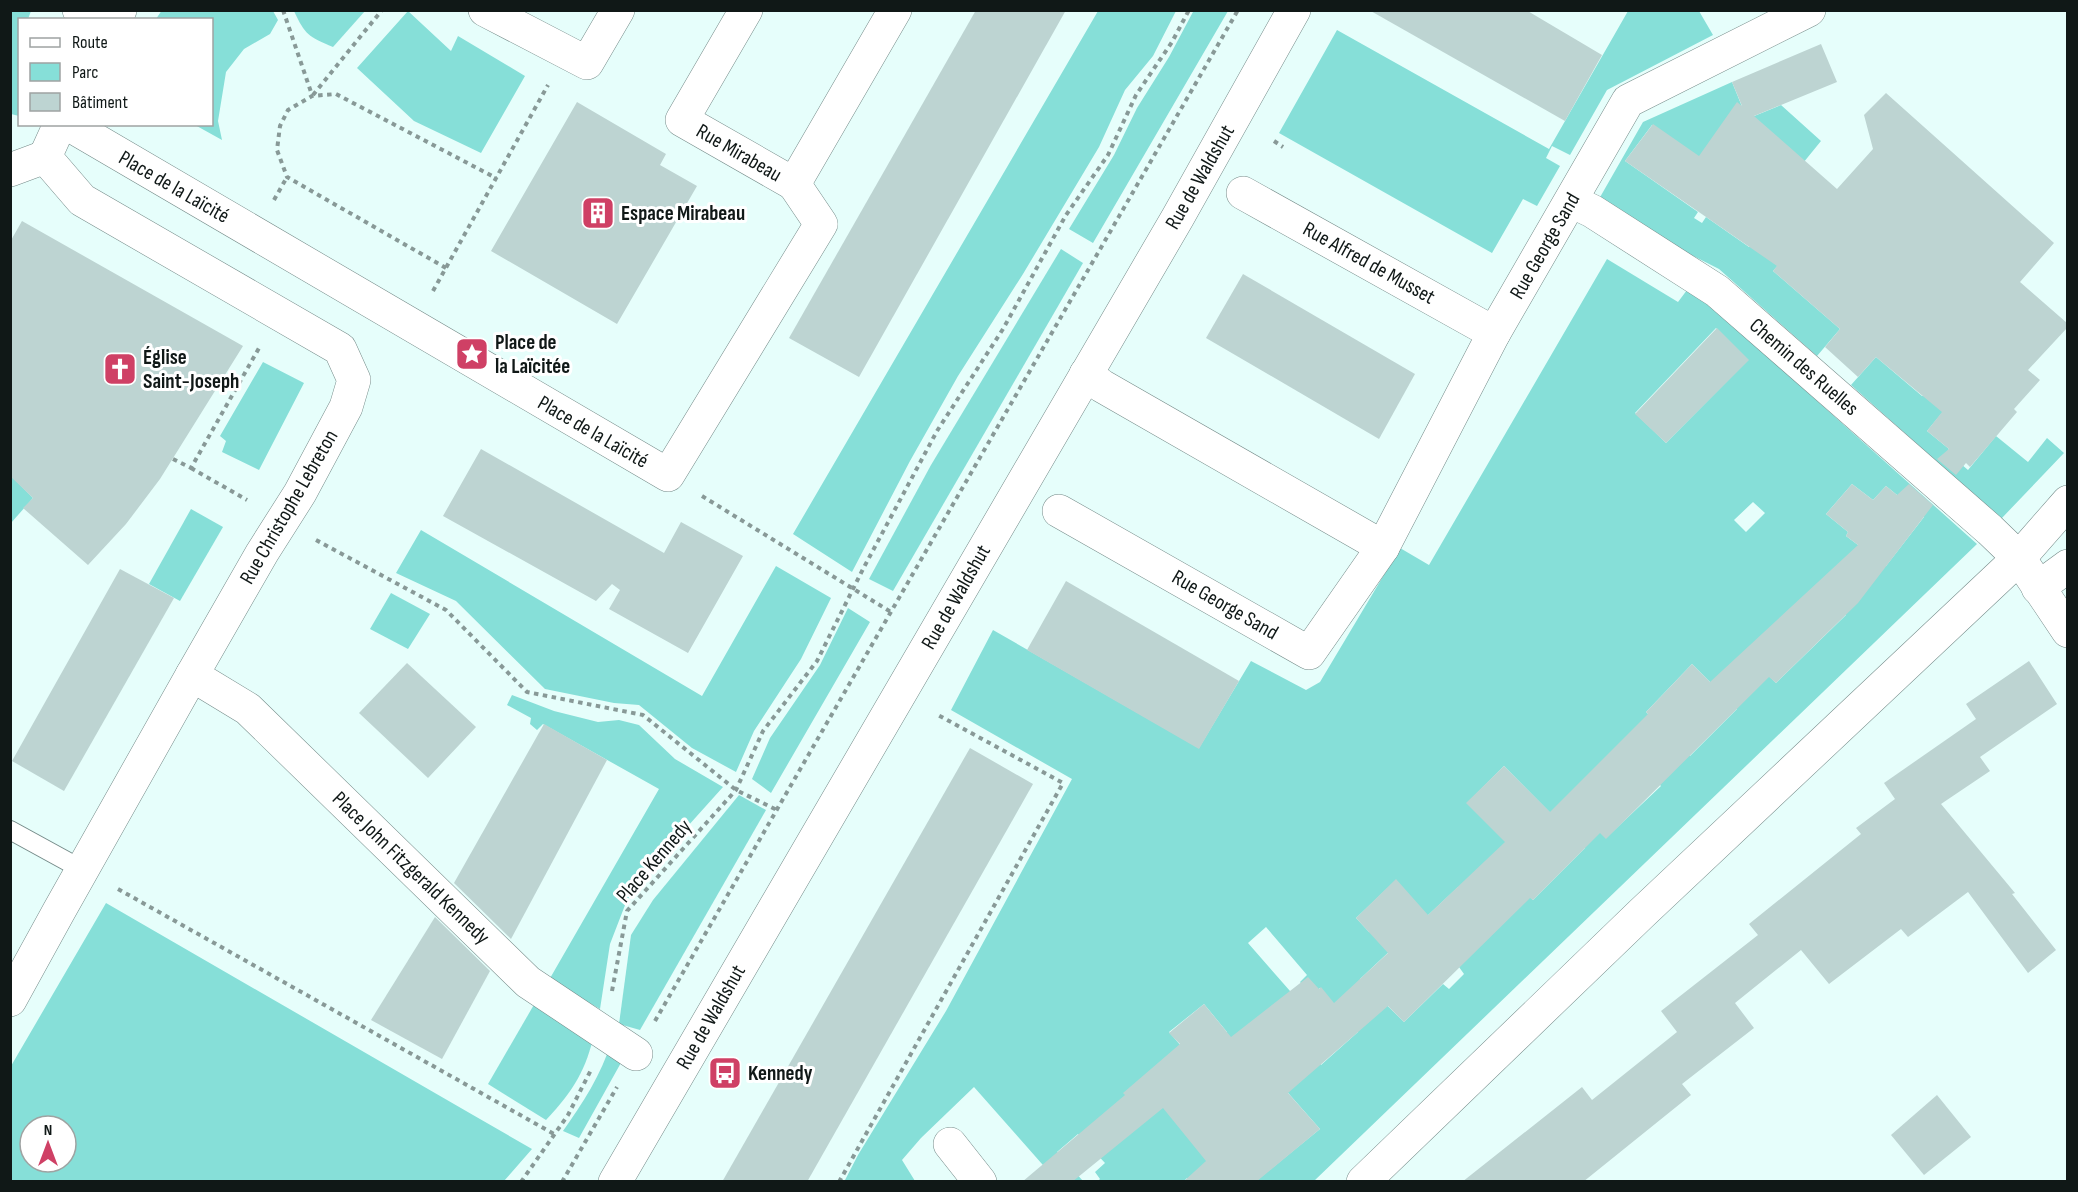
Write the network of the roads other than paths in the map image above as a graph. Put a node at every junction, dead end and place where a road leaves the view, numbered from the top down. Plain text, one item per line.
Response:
1 (485, 10) edge
2 (618, 10) edge
3 (746, 10) edge
4 (896, 10) edge
5 (1294, 10) edge
6 (1787, 15) edge
7 (59, 126) edge
8 (71, 126) edge
9 (45, 157) junction
10 (10, 170) edge
11 (794, 184) junction
12 (1243, 193) dead end
13 (1571, 201) junction
14 (1494, 333) junction
15 (1086, 374) junction
16 (2067, 502) edge
17 (1059, 511) dead end
18 (1383, 547) junction
19 (2019, 558) junction
20 (2067, 566) edge
21 (2038, 588) junction
22 (2067, 631) edge
23 (192, 675) junction
24 (10, 830) edge
25 (83, 870) junction
26 (10, 1000) edge
27 (636, 1054) road end
28 (950, 1144) dead end
29 (615, 1182) edge
30 (980, 1182) edge
31 (1363, 1182) edge

1 - 2 street
3 - 11 street, Rue Mirabeau
4 - 11 street, Rue Mirabeau
5 - 15 street, Rue de Waldshut
6 - 13 street, Rue George Sand
7 - 9 street
8 - 11 street, Place de la Laïcité
9 - 10 street
9 - 23 street, Rue Christophe Lebreton
12 - 14 street, Rue Alfred de Musset
13 - 14 street, Rue George Sand
13 - 19 street, Chemin des Ruelles
14 - 18 street, Rue George Sand
15 - 18 street
15 - 29 street, Rue de Waldshut
16 - 19 street
17 - 18 street, Rue George Sand
19 - 21 street, Chemin des Ruelles
19 - 31 street
20 - 21 street
21 - 22 street, Chemin des Ruelles
23 - 25 street, Rue Christophe Lebreton
23 - 27 street, Place John Fitzgerald Kennedy
24 - 25 lane
25 - 26 street, Rue Christophe Lebreton
28 - 30 street

